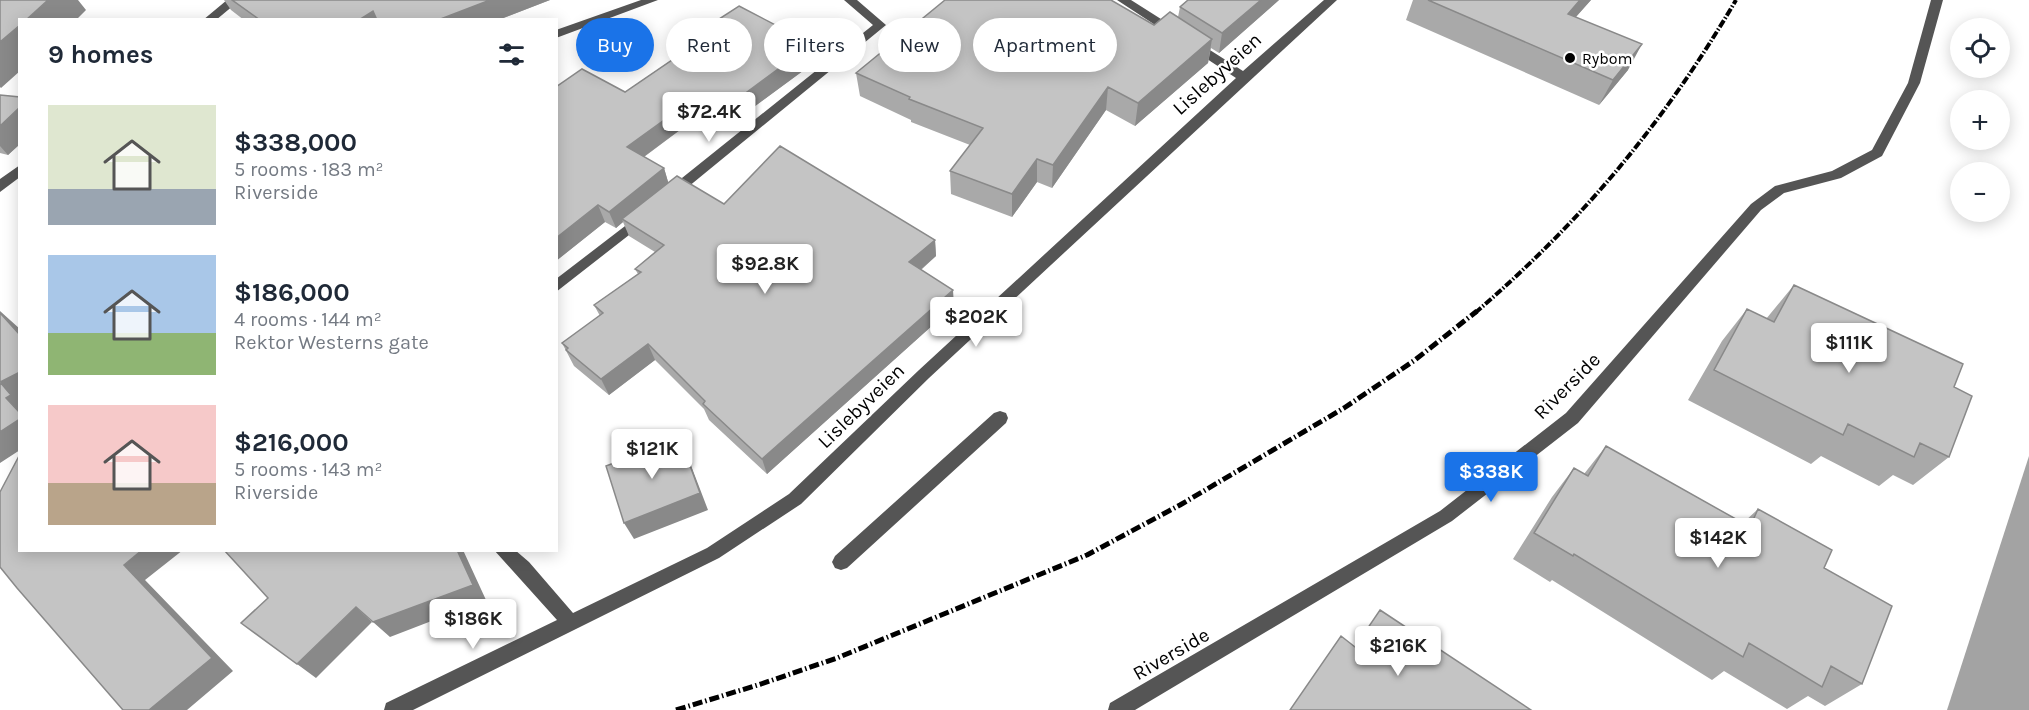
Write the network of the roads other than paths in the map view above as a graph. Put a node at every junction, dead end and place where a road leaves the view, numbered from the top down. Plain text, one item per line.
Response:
1 (234, 0) edge
2 (652, 0) edge
3 (850, 0) edge
4 (1124, 0) edge
5 (1331, 0) edge
6 (1937, 0) edge
7 (211, 18) edge
8 (558, 33) edge
9 (1244, 77) junction
10 (18, 171) edge
11 (6, 183) edge
12 (558, 285) edge
13 (1000, 418) dead end
14 (504, 552) edge
15 (841, 562) dead end
16 (570, 622) junction
17 (393, 710) edge
18 (1117, 710) edge

1 - 7 street
2 - 8 street
3 - 12 street
4 - 9 street
5 - 9 street, Lislebyveien
6 - 18 street, Riverside
9 - 16 street, Lislebyveien
10 - 11 street
13 - 15 street
14 - 16 street
16 - 17 street, Lislebyveien

